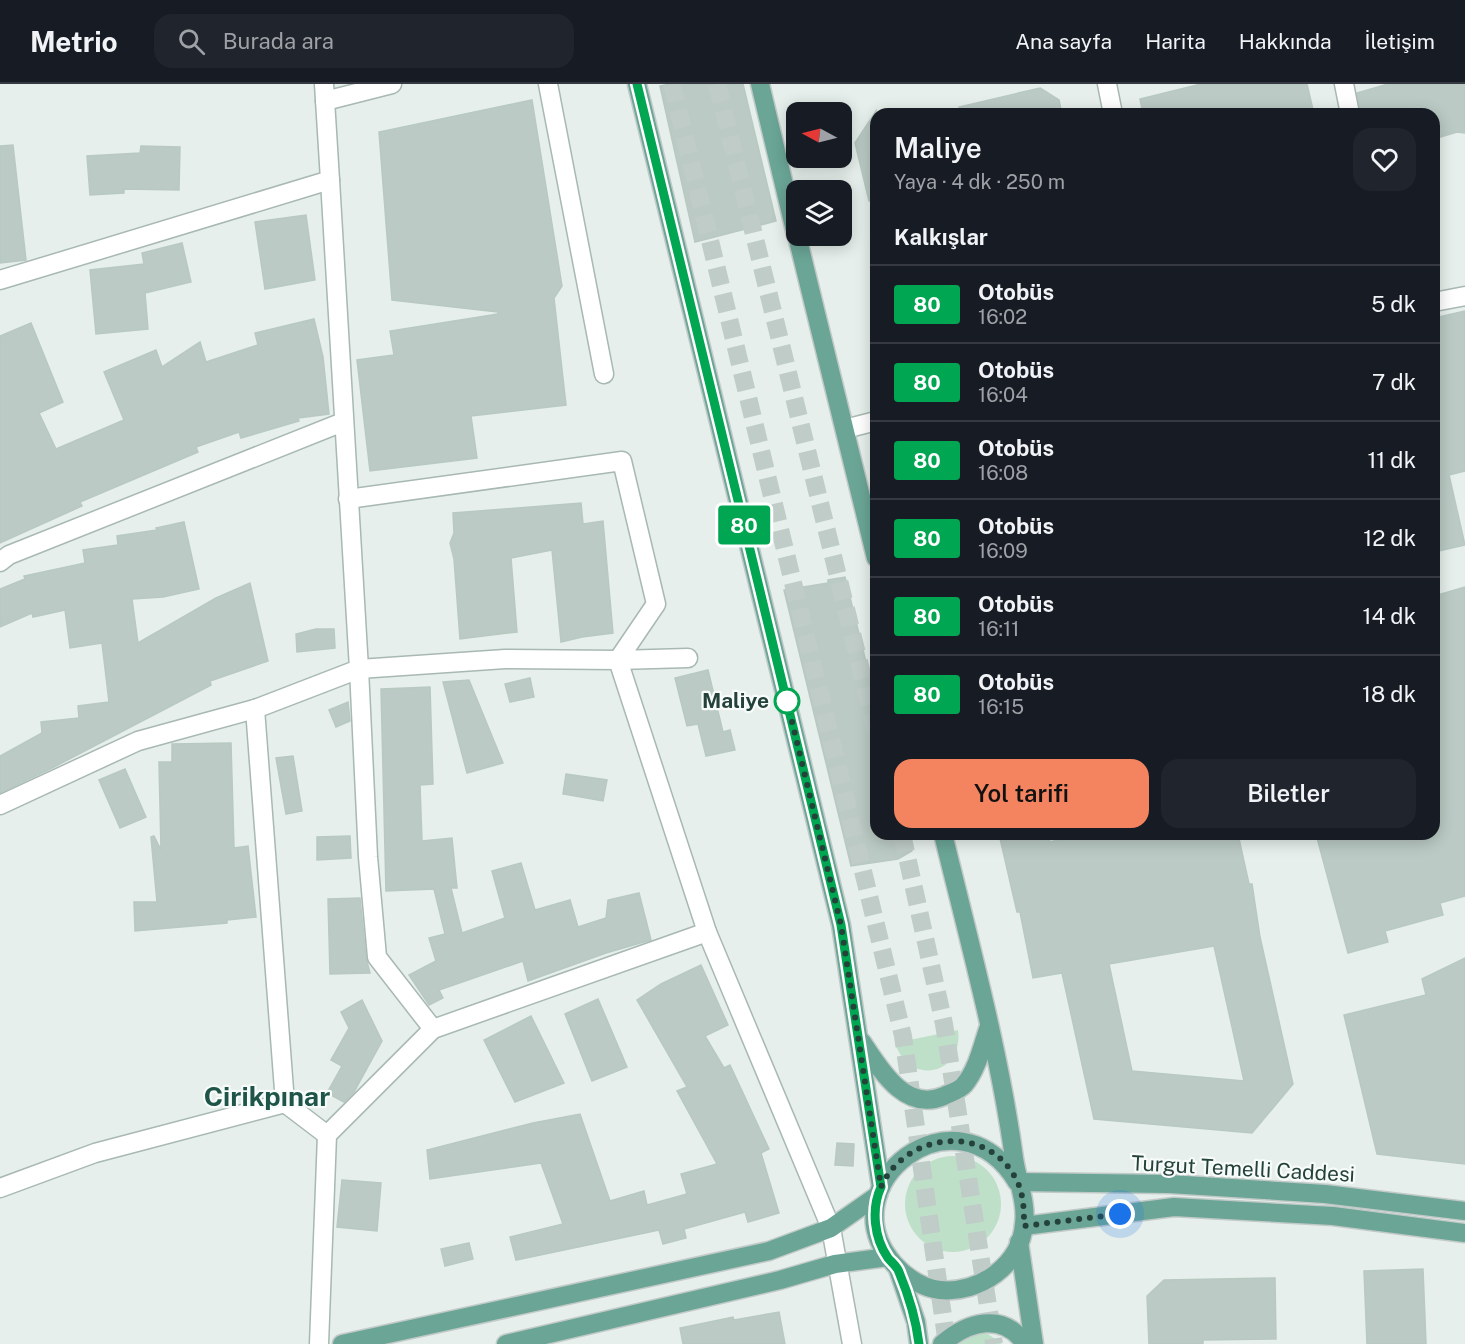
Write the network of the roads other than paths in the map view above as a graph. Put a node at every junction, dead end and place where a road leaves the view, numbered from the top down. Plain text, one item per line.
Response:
1 (392, 84) edge
2 (548, 84) edge
3 (637, 84) edge
4 (760, 84) edge
5 (1107, 84) edge
6 (1344, 84) edge
7 (324, 92) edge
8 (1112, 108) edge
9 (1349, 108) edge
10 (330, 180) junction
11 (786, 193) edge
12 (799, 246) edge
13 (0, 280) edge
14 (1465, 296) edge
15 (1440, 301) edge
16 (604, 374) dead end
17 (343, 422) junction
18 (870, 423) edge
19 (845, 429) junction
20 (348, 499) junction
21 (870, 533) edge
22 (0, 562) edge
23 (688, 658) dead end
24 (618, 660) junction
25 (359, 669) junction
26 (255, 709) junction
27 (0, 805) edge
28 (944, 840) edge
29 (707, 932) junction
30 (433, 1029) junction
31 (988, 1029) junction
32 (859, 1038) junction
33 (285, 1102) junction
34 (327, 1135) junction
35 (1017, 1182) junction
36 (0, 1188) edge
37 (879, 1191) junction
38 (1465, 1211) edge
39 (831, 1228) junction
40 (1465, 1233) edge
41 (1022, 1234) junction
42 (893, 1263) junction
43 (835, 1264) junction
44 (319, 1344) edge
45 (342, 1344) edge
46 (506, 1344) edge
47 (852, 1344) edge
48 (919, 1344) edge
49 (942, 1344) edge
50 (1025, 1344) edge
51 (1034, 1344) edge

1 - 7 street
2 - 16 street
3 - 32 main road
4 - 11 main road
5 - 8 street
6 - 9 street
7 - 10 street
10 - 13 street
10 - 17 street
12 - 19 main road
14 - 15 street
17 - 20 street
17 - 22 street
18 - 19 street
19 - 21 main road
20 - 24 street
20 - 25 street
23 - 24 street
24 - 25 street
24 - 29 street
25 - 26 street
25 - 30 street
26 - 27 street
26 - 33 street
28 - 31 main road
29 - 30 street
29 - 39 street
30 - 34 street
31 - 32 main road
31 - 35 main road
32 - 37 main road
33 - 34 street
33 - 36 street
34 - 44 street
35 - 37 main road
35 - 38 main road, Turgut Temelli Caddesi
35 - 41 main road
37 - 39 main road
37 - 42 main road
39 - 43 street
39 - 45 main road
40 - 41 main road, Turgut Temelli Caddesi
41 - 42 main road
41 - 51 main road
42 - 43 main road
42 - 48 main road
43 - 46 main road
43 - 47 street
49 - 50 main road

